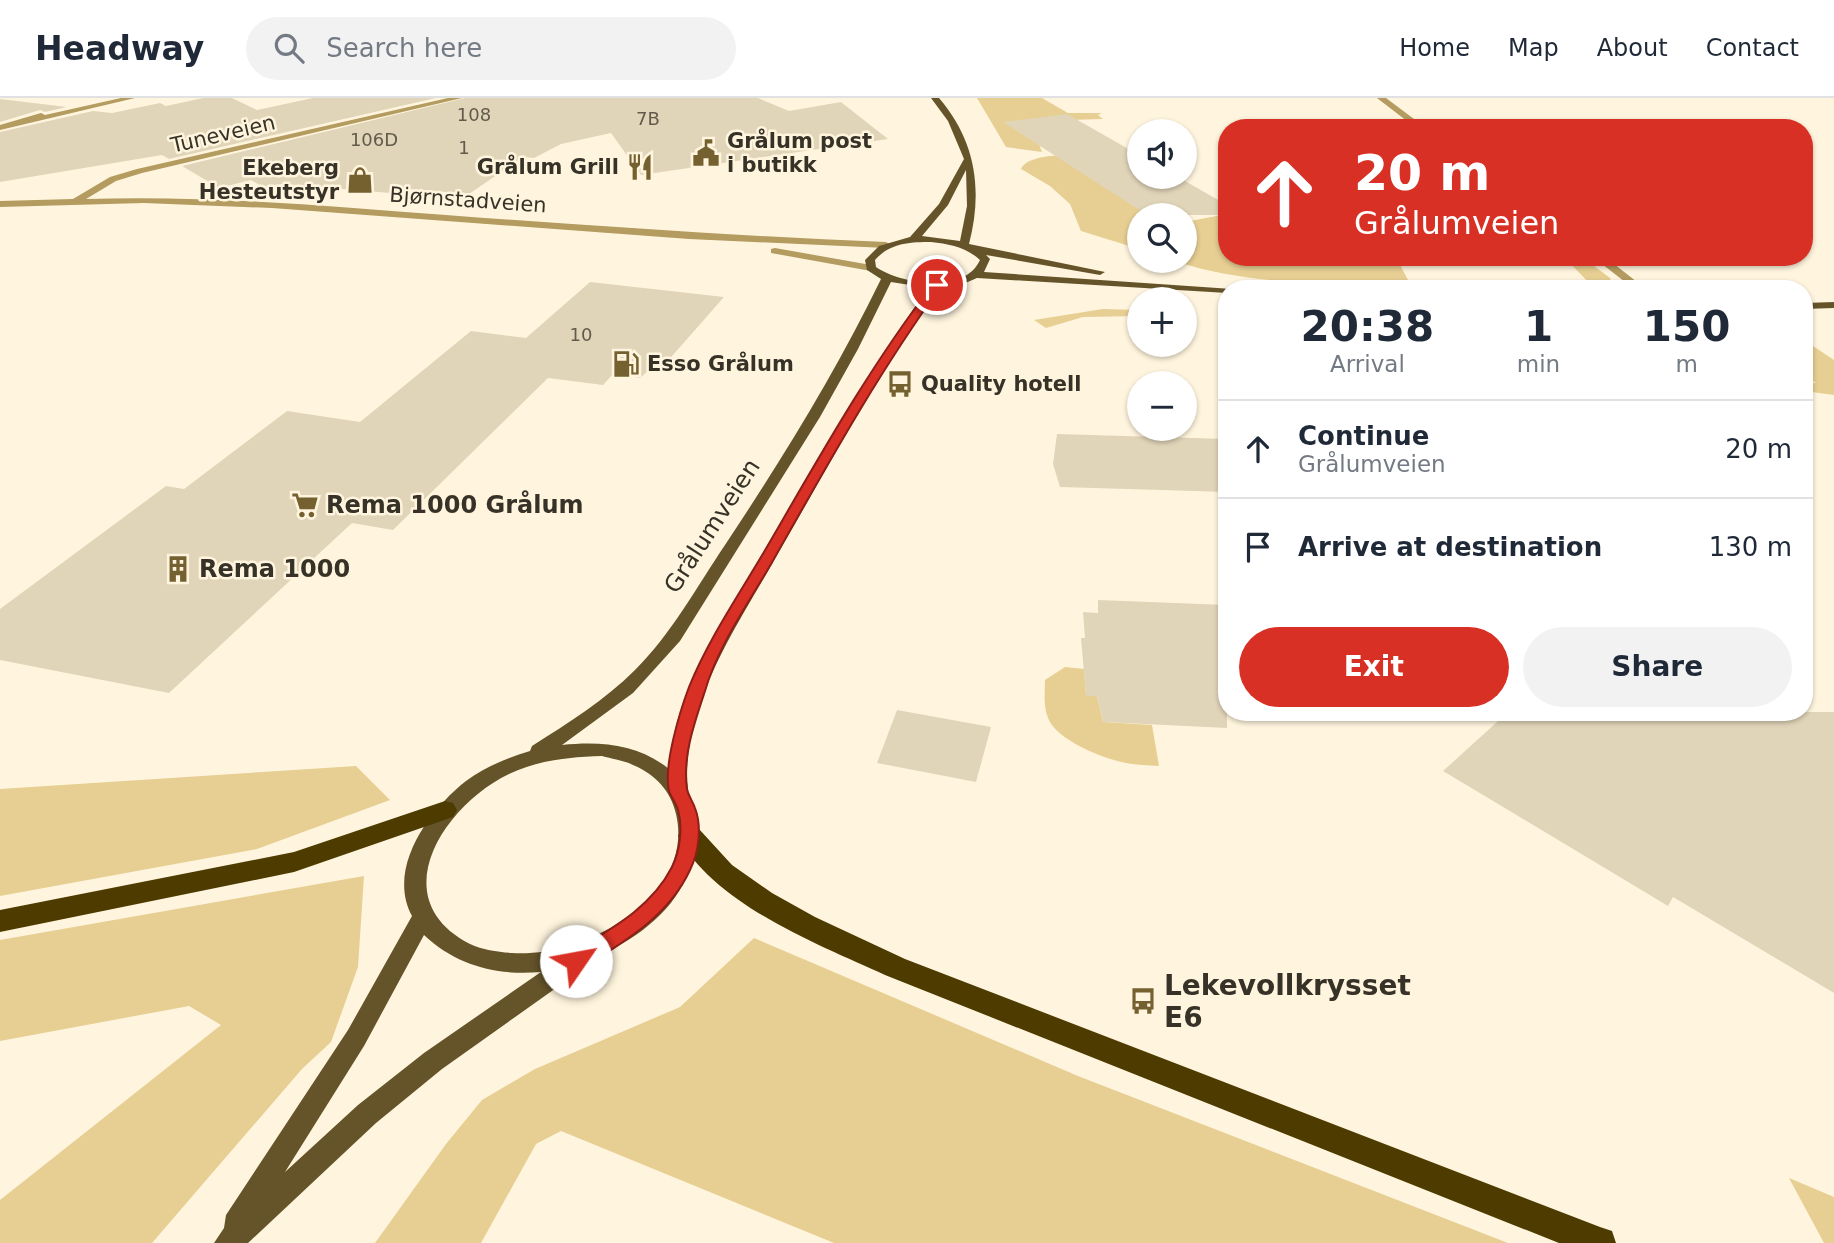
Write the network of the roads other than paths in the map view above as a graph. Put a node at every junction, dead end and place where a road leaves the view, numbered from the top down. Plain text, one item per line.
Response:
1 (131, 98) edge
2 (458, 98) edge
3 (935, 98) edge
4 (1381, 98) edge
5 (69, 102) dead end
6 (1410, 119) edge
7 (32, 120) junction
8 (0, 128) edge
9 (967, 160) junction
10 (76, 201) junction
11 (0, 204) edge
12 (689, 236) junction
13 (914, 239) junction
14 (964, 244) junction
15 (887, 245) junction
16 (977, 250) junction
17 (1610, 266) edge
18 (871, 268) junction
19 (975, 275) junction
20 (887, 279) junction
21 (1629, 280) edge
22 (937, 285) junction
23 (1211, 289) junction
24 (1218, 289) edge
25 (1834, 305) edge
26 (1813, 306) edge
27 (529, 758) junction
28 (678, 790) junction
29 (445, 810) junction
30 (690, 836) junction
31 (423, 917) junction
32 (0, 920) edge
33 (596, 947) junction
34 (226, 1243) edge
35 (1600, 1243) edge

1 - 7 street
2 - 10 street, Tuneveien
3 - 9 main road
4 - 6 street
5 - 7 street
7 - 8 street
9 - 13 main road
9 - 14 main road
10 - 11 street, Tuneveien
10 - 12 street, Bjørnstadveien
12 - 15 street, Bjørnstadveien
12 - 18 street, Bjørnstadveien
13 - 14 main road
13 - 15 main road
14 - 16 main road
15 - 18 main road
16 - 19 main road
16 - 23 main road
17 - 21 street
18 - 20 main road
19 - 22 main road
19 - 23 main road
20 - 22 main road
20 - 27 main road, Grålumveien
22 - 28 main road
23 - 24 main road
25 - 26 main road
27 - 28 main road
27 - 29 main road
28 - 30 main road
29 - 31 main road
29 - 32 highway
30 - 33 main road
30 - 35 highway
31 - 33 main road
31 - 34 main road
33 - 34 main road

